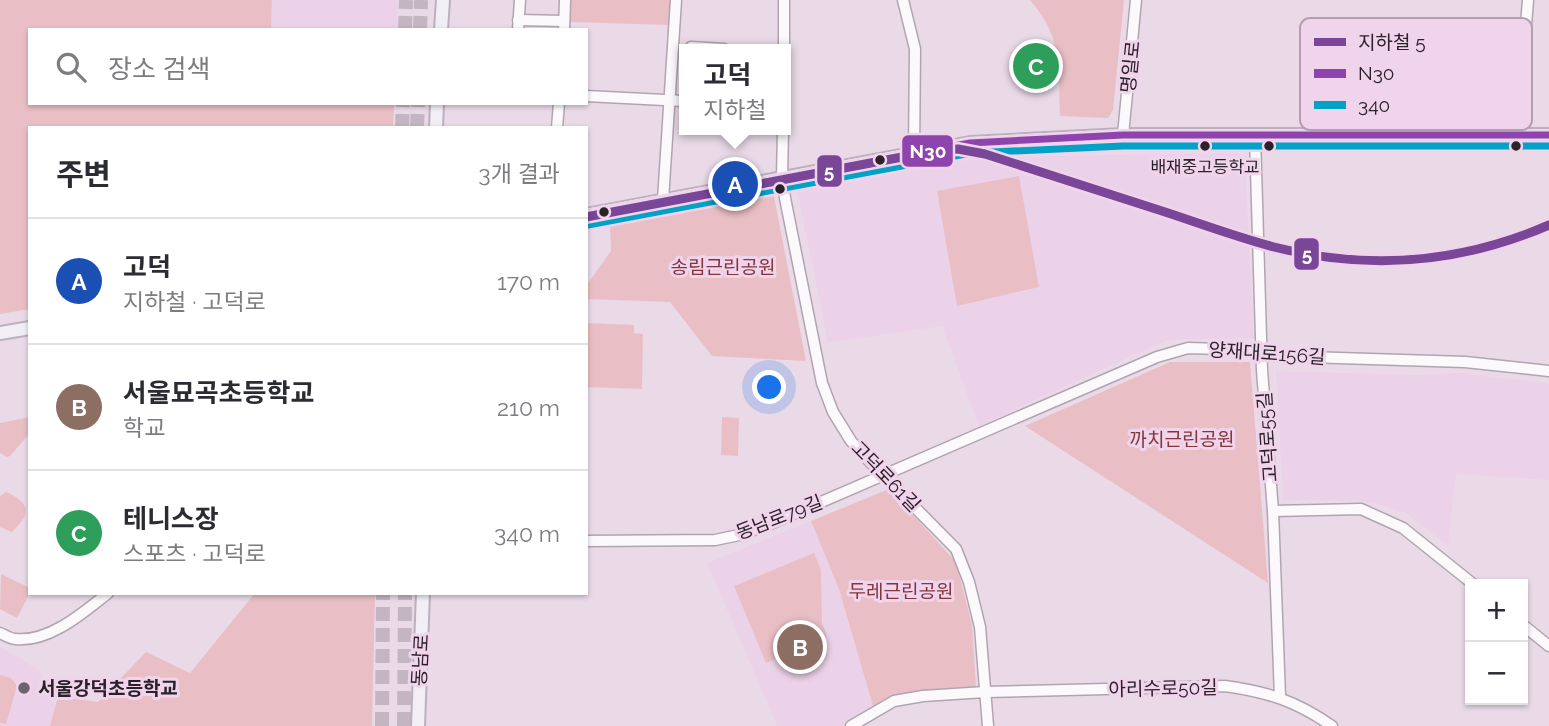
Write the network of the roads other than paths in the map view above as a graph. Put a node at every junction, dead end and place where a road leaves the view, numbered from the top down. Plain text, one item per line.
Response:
1 (443, 0) edge
2 (520, 0) edge
3 (565, 0) edge
4 (676, 0) edge
5 (784, 0) edge
6 (903, 0) edge
7 (1136, 0) edge
8 (1528, 0) edge
9 (1527, 18) edge
10 (518, 25) edge
11 (564, 25) edge
12 (441, 28) edge
13 (784, 44) edge
14 (588, 96) edge
15 (670, 100) junction
16 (679, 101) edge
17 (438, 105) edge
18 (559, 105) edge
19 (436, 126) edge
20 (557, 126) edge
21 (1517, 130) edge
22 (783, 135) edge
23 (1124, 135) junction
24 (1549, 135) edge
25 (1255, 136) junction
26 (1517, 136) junction
27 (914, 153) junction
28 (782, 177) junction
29 (663, 200) junction
30 (588, 215) edge
31 (28, 328) edge
32 (0, 333) edge
33 (1263, 353) junction
34 (1549, 371) edge
35 (884, 475) junction
36 (1273, 511) junction
37 (588, 541) edge
38 (1467, 579) edge
39 (105, 595) edge
40 (423, 595) edge
41 (1528, 629) edge
42 (0, 633) edge
43 (1549, 646) edge
44 (985, 692) junction
45 (1280, 697) junction
46 (418, 726) edge
47 (851, 726) edge
48 (988, 726) edge
49 (1332, 726) edge

1 - 12 main road
2 - 10 street
3 - 11 street
4 - 15 street
5 - 13 street
6 - 27 street
7 - 23 street, 명일로
8 - 9 street
10 - 11 street
14 - 15 street
15 - 16 street
15 - 29 street
17 - 19 main road
18 - 20 street
21 - 26 street
22 - 28 street, 고덕로61길
23 - 25 main road
23 - 27 main road
24 - 26 main road
25 - 26 main road
25 - 33 street, 고덕로55길
27 - 28 main road
28 - 29 main road
28 - 35 street, 고덕로61길
29 - 30 main road
31 - 32 main road
33 - 34 street, 양재대로156길
33 - 35 street, 양재대로156길
33 - 36 street, 고덕로55길
35 - 37 street, 동남로79길
35 - 44 street, 고덕로61길
36 - 38 street
36 - 45 street, 고덕로55길
39 - 42 street
40 - 46 main road, 동남로
41 - 43 street
44 - 45 street, 아리수로50길
44 - 47 street, 아리수로50길
44 - 48 street, 고덕로61길
45 - 49 street, 아리수로50길

